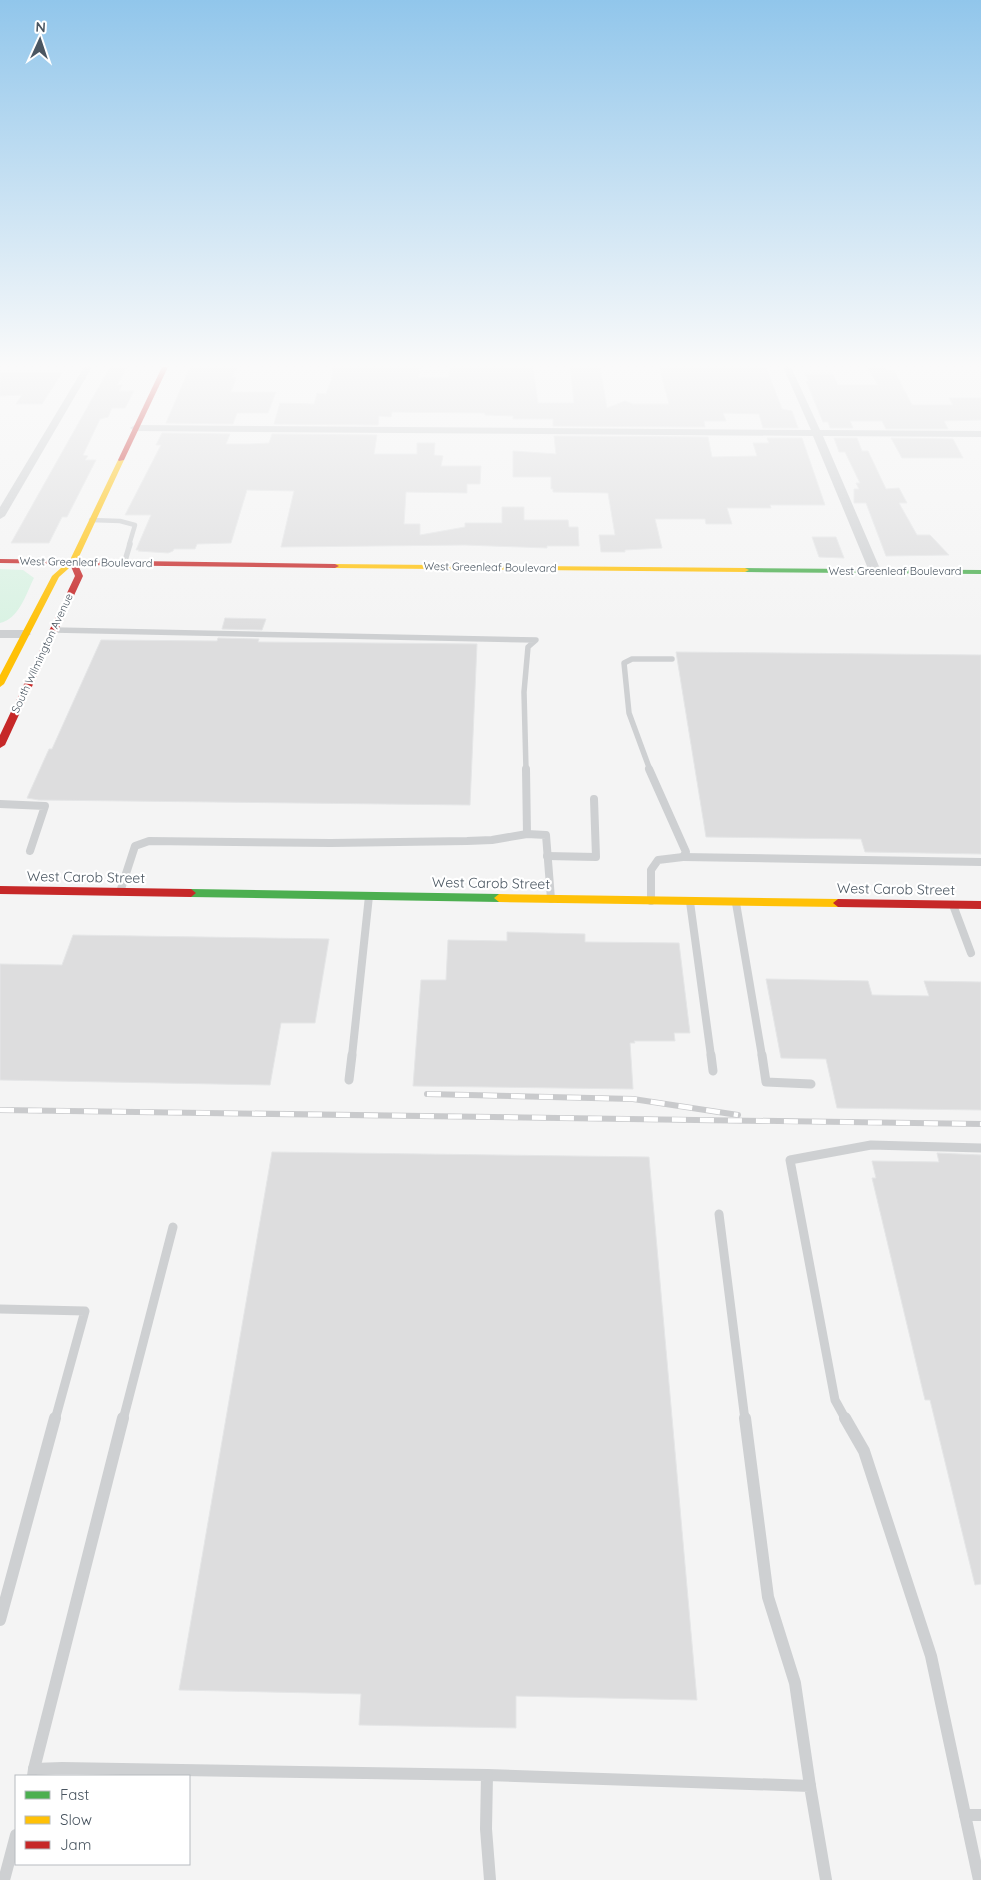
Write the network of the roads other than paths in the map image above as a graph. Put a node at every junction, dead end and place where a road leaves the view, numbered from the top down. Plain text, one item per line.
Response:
1 (36, 455) edge
2 (122, 455) edge
3 (826, 455) edge
4 (0, 516) edge
5 (91, 520) junction
6 (0, 561) edge
7 (73, 561) junction
8 (124, 564) junction
9 (876, 571) junction
10 (981, 572) edge
11 (52, 630) junction
12 (0, 634) edge
13 (24, 634) junction
14 (672, 658) dead end
15 (0, 684) edge
16 (0, 745) edge
17 (594, 799) dead end
18 (0, 804) edge
19 (527, 834) junction
20 (30, 851) dead end
21 (547, 856) junction
22 (683, 858) junction
23 (981, 862) edge
24 (0, 890) edge
25 (120, 892) junction
26 (369, 896) junction
27 (551, 899) junction
28 (651, 901) junction
29 (690, 902) junction
30 (736, 903) junction
31 (953, 905) junction
32 (981, 905) edge
33 (971, 953) dead end
34 (713, 1070) dead end
35 (349, 1080) dead end
36 (812, 1084) dead end
37 (981, 1148) edge
38 (719, 1214) dead end
39 (173, 1227) dead end
40 (0, 1309) edge
41 (0, 1620) edge
42 (34, 1773) edge
43 (487, 1775) junction
44 (810, 1786) junction
45 (965, 1815) junction
46 (981, 1815) edge
47 (15, 1839) edge
48 (4, 1880) edge
49 (490, 1880) edge
50 (826, 1880) edge
51 (979, 1880) edge

1 - 4 street
2 - 5 street, South Wilmington Avenue
3 - 9 street
5 - 7 street, South Wilmington Avenue
5 - 8 lane
6 - 7 street, West Greenleaf Boulevard
7 - 8 street, West Greenleaf Boulevard
7 - 11 street, South Wilmington Avenue
7 - 13 street, South Wilmington Avenue
8 - 9 street, West Greenleaf Boulevard
9 - 10 street, West Greenleaf Boulevard
11 - 16 street, South Wilmington Avenue
11 - 19 lane
12 - 13 street
13 - 15 street, South Wilmington Avenue
14 - 22 lane
17 - 21 lane
18 - 20 lane
19 - 21 lane
19 - 25 lane
21 - 27 lane
22 - 23 lane
22 - 28 lane
24 - 25 street, West Carob Street
25 - 26 street, West Carob Street
26 - 27 street, West Carob Street
26 - 35 lane
27 - 28 street, West Carob Street
28 - 29 street, West Carob Street
29 - 30 street, West Carob Street
29 - 34 lane
30 - 31 street, West Carob Street
30 - 36 lane
31 - 32 street, West Carob Street
31 - 33 lane
37 - 45 lane
38 - 44 lane
39 - 42 lane
40 - 41 lane
42 - 43 lane
43 - 44 lane
43 - 49 lane
44 - 50 lane
45 - 46 lane
45 - 51 lane
47 - 48 lane

